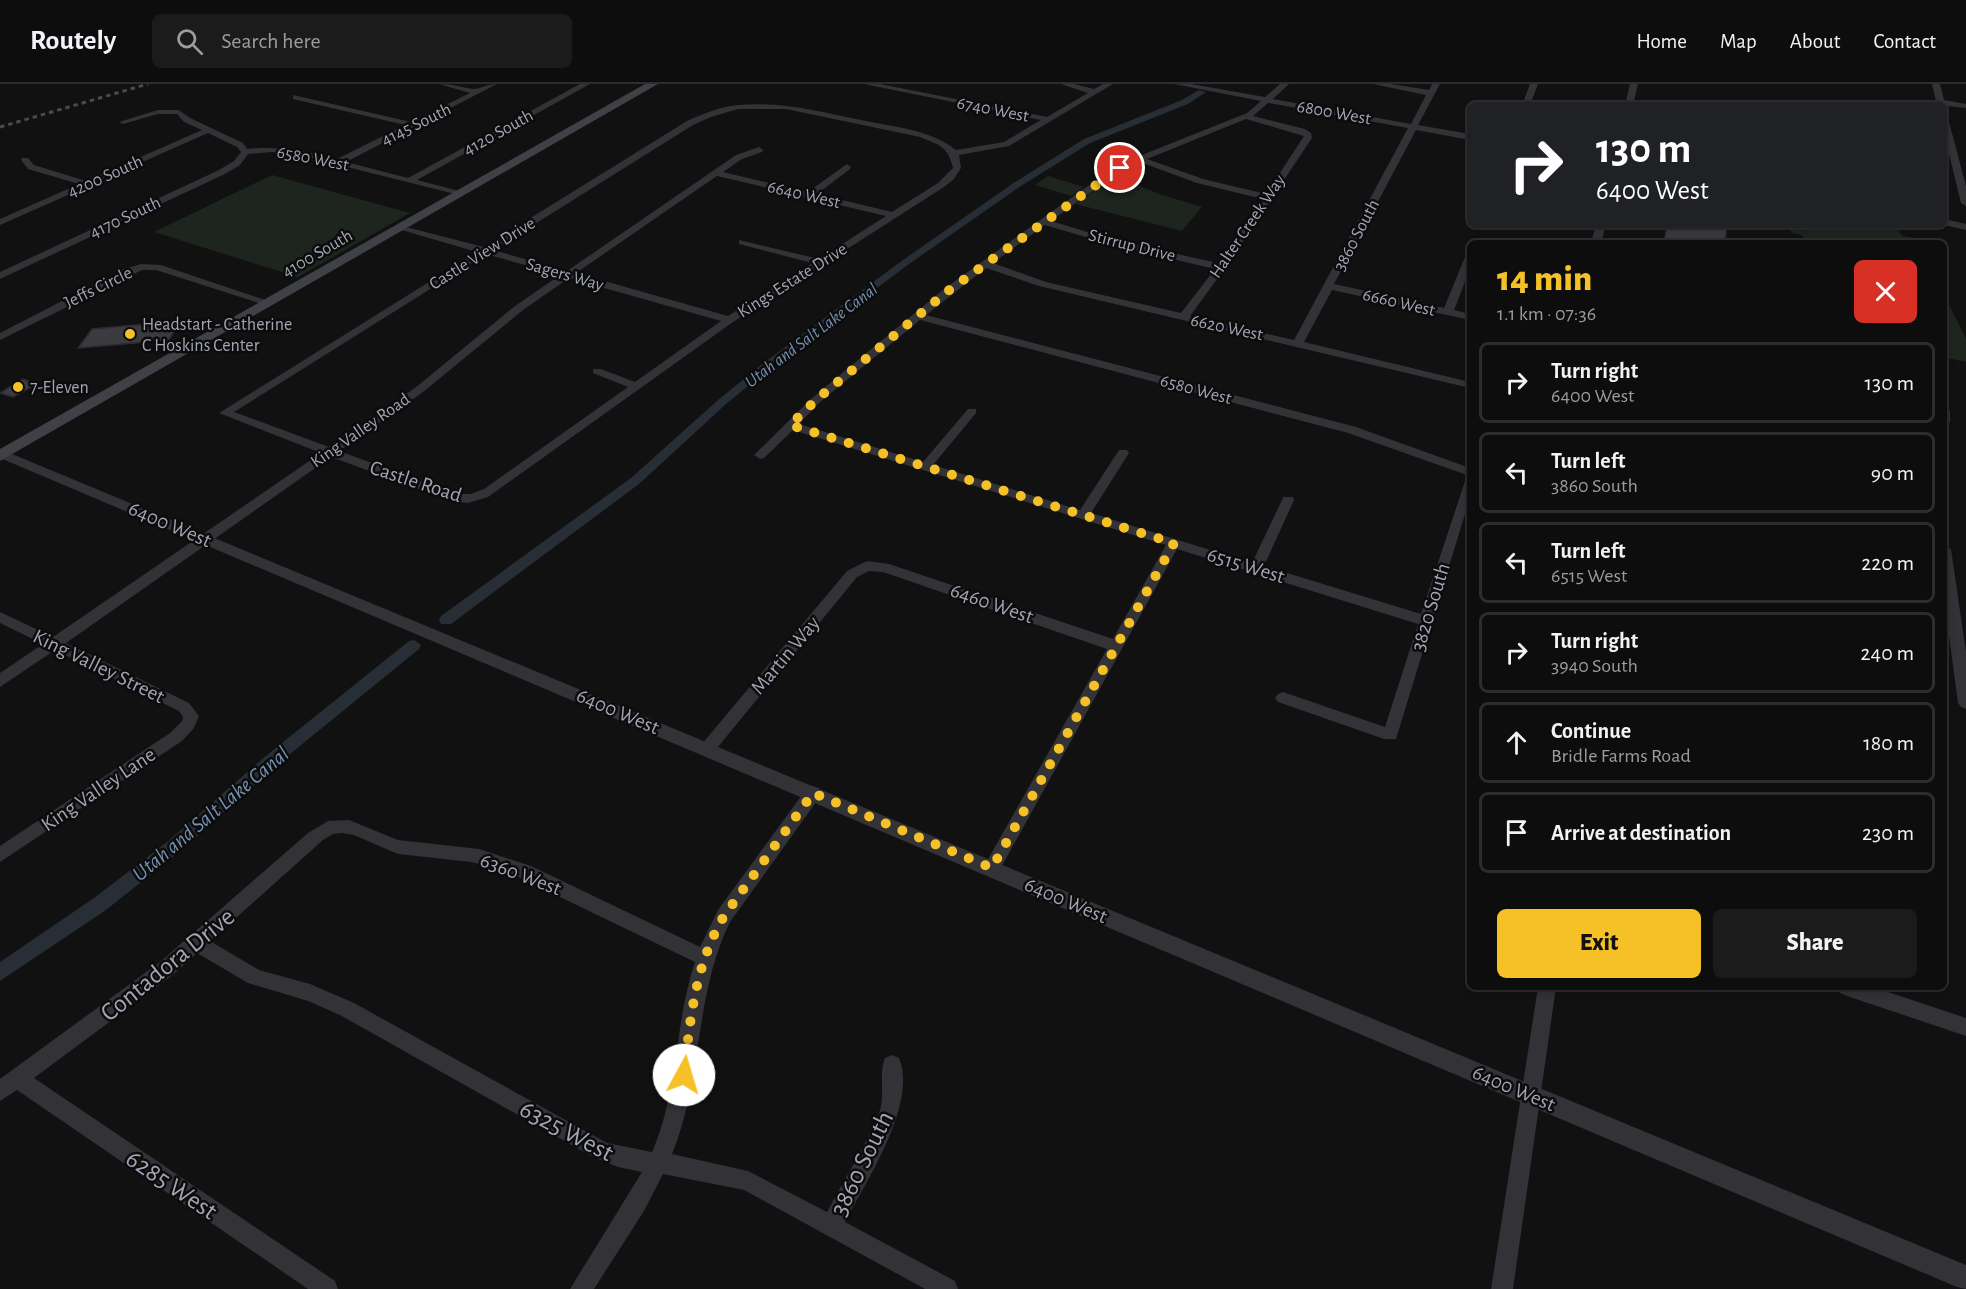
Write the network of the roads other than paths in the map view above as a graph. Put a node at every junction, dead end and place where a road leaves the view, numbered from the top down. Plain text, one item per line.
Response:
1 (443, 84) edge
2 (493, 84) edge
3 (586, 84) edge
4 (653, 84) edge
5 (868, 84) edge
6 (1065, 84) edge
7 (1109, 84) edge
8 (1178, 84) edge
9 (1285, 84) edge
10 (1377, 84) edge
11 (1437, 84) edge
12 (1534, 84) edge
13 (1634, 84) edge
14 (1936, 84) edge
15 (478, 92) junction
16 (1095, 92) junction
17 (1431, 93) junction
18 (296, 97) dead end
19 (1266, 100) junction
20 (1527, 102) edge
21 (1630, 102) edge
22 (1940, 102) edge
23 (1947, 104) edge
24 (1966, 106) edge
25 (1246, 117) junction
26 (1047, 119) junction
27 (123, 122) dead end
28 (413, 125) junction
29 (1947, 125) edge
30 (1414, 127) junction
31 (209, 130) junction
32 (1467, 136) edge
33 (759, 150) dead end
34 (245, 153) junction
35 (954, 153) junction
36 (1139, 159) junction
37 (25, 160) dead end
38 (339, 162) junction
39 (846, 167) dead end
40 (715, 173) junction
41 (409, 181) junction
42 (1964, 183) edge
43 (88, 184) junction
44 (460, 194) junction
45 (810, 195) junction
46 (1267, 197) junction
47 (1966, 202) edge
48 (894, 215) junction
49 (0, 222) edge
50 (1043, 222) junction
51 (1947, 223) edge
52 (1966, 227) edge
53 (401, 228) junction
54 (742, 242) dead end
55 (484, 251) junction
56 (820, 262) junction
57 (985, 264) junction
58 (1467, 264) edge
59 (1221, 267) junction
60 (567, 274) junction
61 (0, 276) edge
62 (1329, 286) junction
63 (269, 303) junction
64 (1448, 312) junction
65 (918, 316) junction
66 (1467, 316) edge
67 (1183, 318) junction
68 (729, 320) junction
69 (0, 337) edge
70 (1298, 344) junction
71 (597, 371) dead end
72 (1467, 384) edge
73 (636, 386) junction
74 (972, 411) dead end
75 (225, 413) joint
76 (790, 425) junction
77 (330, 452) junction
78 (1123, 453) dead end
79 (1, 454) edge
80 (760, 455) dead end
81 (925, 467) junction
82 (1467, 471) edge
83 (1467, 488) edge
84 (471, 499) joint
85 (1288, 500) dead end
86 (1083, 515) junction
87 (205, 538) junction
88 (1174, 543) junction
89 (867, 566) joint
90 (1256, 568) junction
91 (1947, 581) edge
92 (0, 617) edge
93 (1426, 621) junction
94 (54, 643) junction
95 (1116, 646) junction
96 (0, 681) edge
97 (1283, 698) dead end
98 (1966, 703) edge
99 (191, 719) joint
100 (707, 749) junction
101 (813, 793) junction
102 (327, 827) joint
103 (0, 855) edge
104 (992, 868) junction
105 (197, 943) junction
106 (705, 958) junction
107 (1547, 990) edge
108 (1856, 990) edge
109 (1966, 1027) edge
110 (892, 1065) dead end
111 (18, 1079) junction
112 (0, 1091) edge
113 (1530, 1094) junction
114 (657, 1163) junction
115 (831, 1226) junction
116 (1966, 1278) edge
117 (327, 1289) edge
118 (581, 1289) edge
119 (947, 1289) edge
120 (1502, 1289) edge

1 - 15 street
2 - 15 street, 4145 South
3 - 41 street, 4120 South
4 - 44 main road, 4100 South
5 - 26 street, 6740 West
6 - 16 street
7 - 16 street
8 - 19 street, 6800 West
9 - 19 street
10 - 17 street
11 - 17 street, 3860 South
12 - 20 street
13 - 21 street
14 - 22 street
15 - 28 street, 4145 South
16 - 26 street
17 - 30 street, 3860 South
18 - 28 street
19 - 25 street
19 - 30 street, 6800 West
23 - 24 street
25 - 36 street
25 - 46 street, Halter Creek Way
26 - 35 street
27 - 31 street
28 - 38 street, 4145 South
29 - 42 street
30 - 32 street, 6800 West
30 - 62 street, 3860 South
31 - 34 street
31 - 43 street, 4200 South
33 - 40 street, King Valley Road
34 - 38 street, 6580 West
34 - 61 street, 4170 South
35 - 48 street, Kings Estate Drive
35 - 55 street, Castle View Drive
36 - 46 street
36 - 50 street
37 - 43 street
38 - 41 street, 6580 West
39 - 45 street
40 - 45 street, 6640 West
40 - 60 street, King Valley Road
41 - 44 street, 6580 West
42 - 47 street
43 - 49 street, 4200 South
44 - 53 main road, 4100 South
45 - 48 street, 6640 West
46 - 59 street, Halter Creek Way
48 - 56 street, Kings Estate Drive
50 - 57 street
50 - 59 street, Stirrup Drive
51 - 52 street
53 - 55 street, Sagers Way
53 - 63 main road, 4100 South
54 - 56 street
55 - 60 street, Sagers Way
55 - 75 street, Castle View Drive
56 - 68 street, Kings Estate Drive
57 - 65 street
57 - 67 street, 6620 West
58 - 64 street
59 - 67 street, Halter Creek Way
60 - 68 street, Sagers Way
60 - 77 street, King Valley Road
62 - 64 street, 6660 West
62 - 70 street, 3860 South
63 - 69 street, Jeffs Circle
63 - 79 main road, 4100 South
64 - 66 street, 6660 West
65 - 76 street
65 - 82 street, 6580 West
67 - 70 street, 6620 West
68 - 73 street, Kings Estate Drive
70 - 72 street, 6620 West
71 - 73 street
73 - 84 street, Kings Estate Drive
74 - 81 street
75 - 77 street, Castle Road
76 - 80 street
76 - 81 street, 6515 West
77 - 84 street, Castle Road
77 - 87 street, King Valley Road
78 - 86 street
79 - 87 street, 6400 West
81 - 86 street, 6515 West
83 - 93 street, 3820 South
85 - 90 street
86 - 88 street, 6515 West
87 - 94 street, King Valley Road
87 - 100 street, 6400 West
88 - 90 street, 6515 West
88 - 95 street
89 - 95 street, 6460 West
89 - 100 street, Martin Way
90 - 93 street, 6515 West
91 - 98 street
92 - 94 street, King Valley Street
93 - 97 street, 3820 South
94 - 96 street, King Valley Road
94 - 99 street, King Valley Street
95 - 104 street
99 - 103 street, King Valley Lane
100 - 101 street, 6400 West
101 - 104 street, 6400 West
101 - 106 street
102 - 105 street, Contadora Drive
102 - 106 street, 6360 West
104 - 113 street, 6400 West
105 - 111 street, Contadora Drive
105 - 114 street, 6325 West
106 - 114 street
107 - 113 street
108 - 109 street
110 - 115 street, 3860 South
111 - 112 street, Contadora Drive
111 - 117 street, 6285 West
113 - 116 street, 6400 West
113 - 120 street
114 - 115 street, 6325 West
114 - 118 street
115 - 119 street, 6325 West

